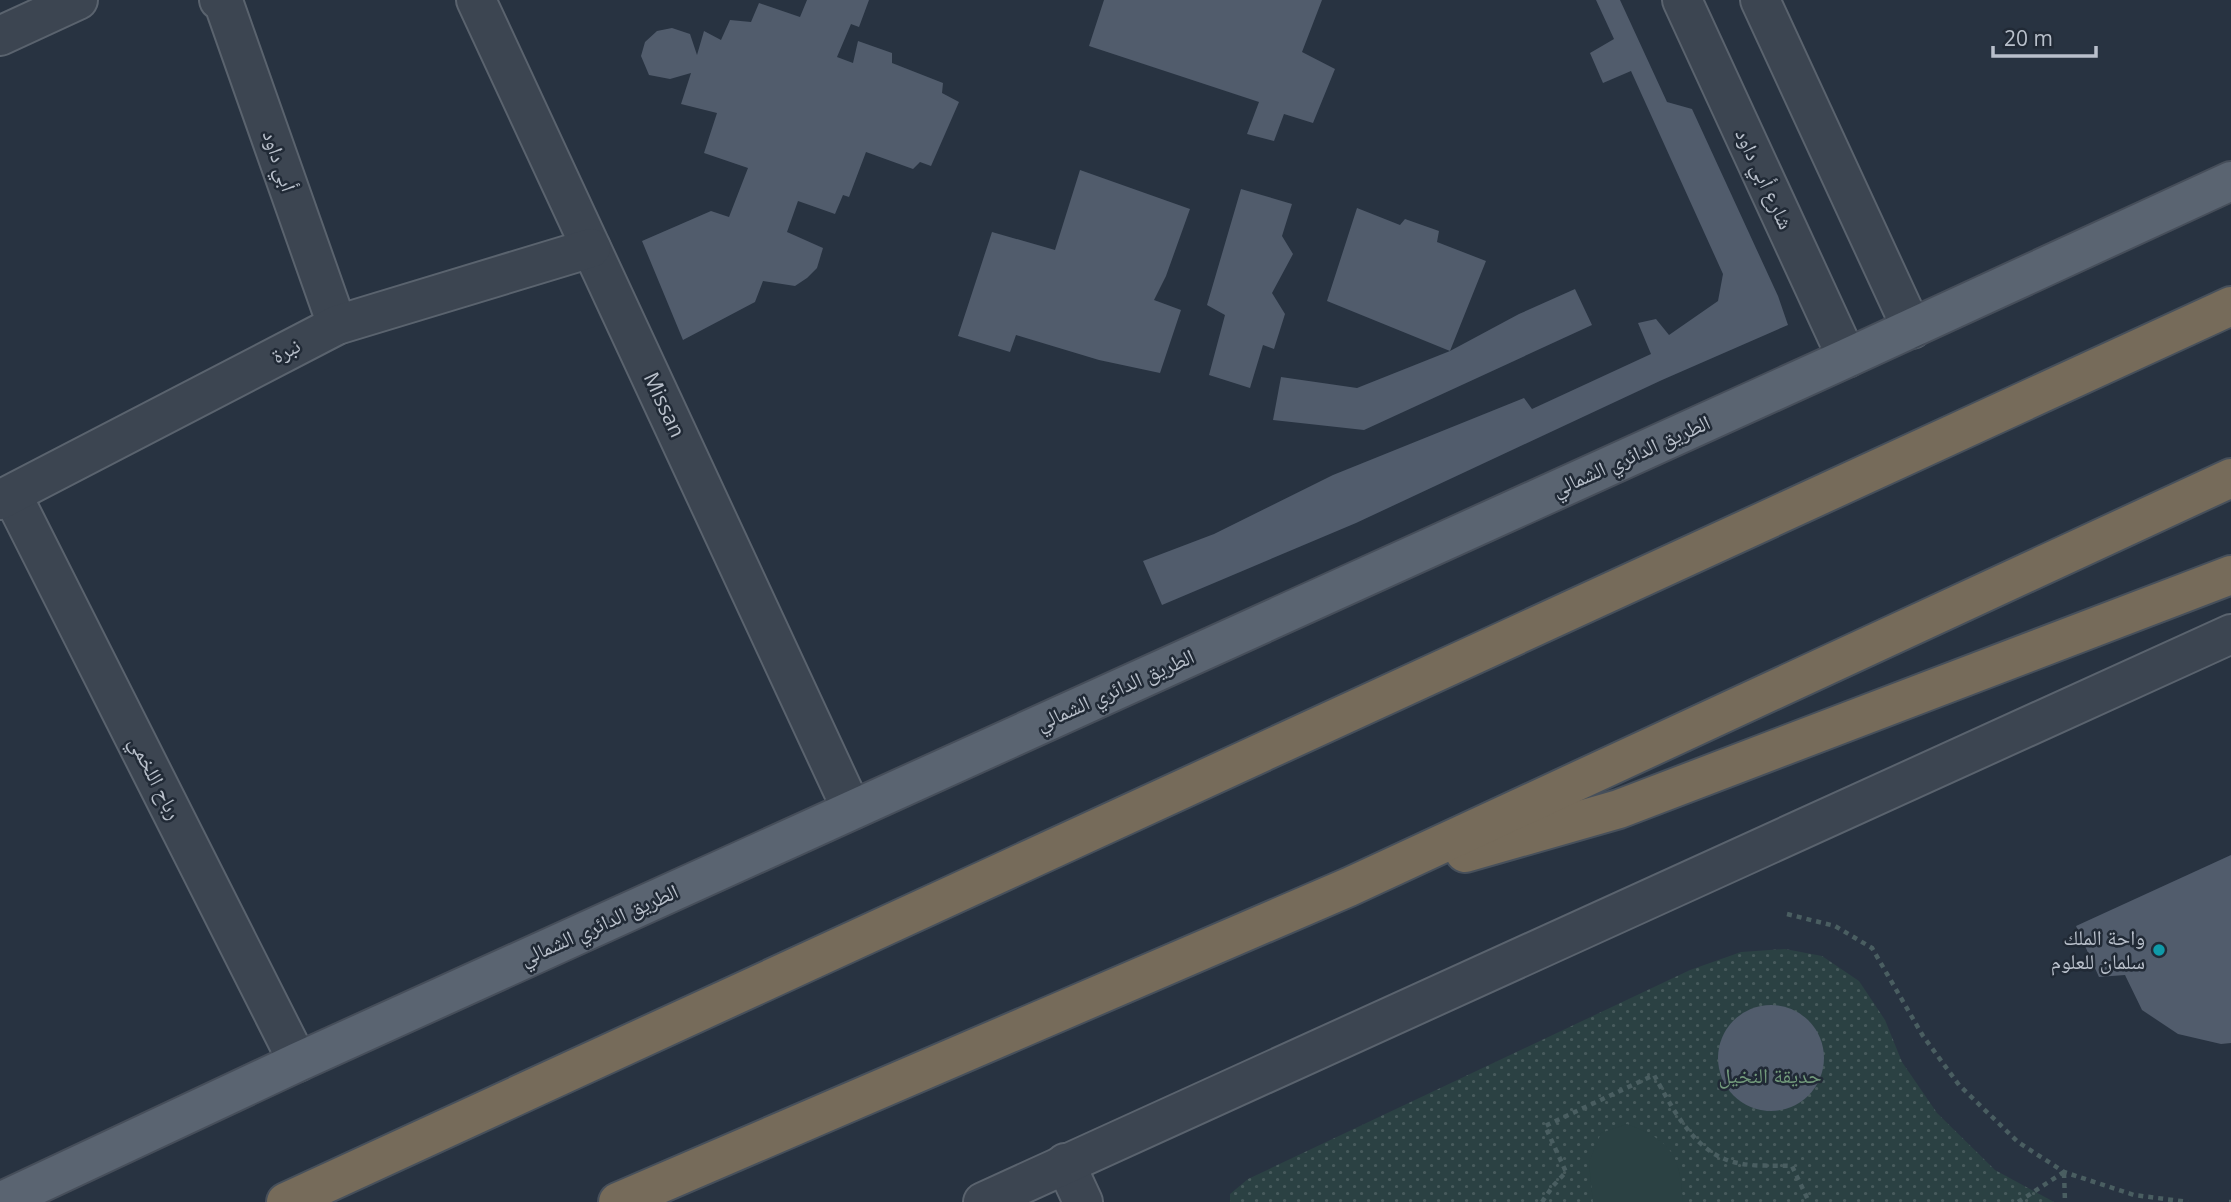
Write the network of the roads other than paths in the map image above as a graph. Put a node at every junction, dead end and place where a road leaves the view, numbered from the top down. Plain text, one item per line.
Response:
1 (78, 0) edge
2 (476, 0) edge
3 (1682, 0) edge
4 (1760, 0) edge
5 (226, 1) edge
6 (0, 36) edge
7 (2231, 181) edge
8 (591, 248) junction
9 (2231, 306) edge
10 (337, 325) junction
11 (1912, 329) junction
12 (1847, 358) junction
13 (2231, 478) edge
14 (6, 497) edge
15 (2231, 575) edge
16 (2231, 634) edge
17 (852, 810) junction
18 (1349, 887) junction
19 (298, 1062) junction
20 (1065, 1163) junction
21 (1, 1202) edge
22 (286, 1202) edge
23 (618, 1202) edge
24 (983, 1202) edge
25 (1083, 1202) edge

1 - 6 street
2 - 8 street, Missan
3 - 12 street, شارع أبي داود
4 - 11 street
5 - 10 street, أبي داود
7 - 11 main road, الطريق الدائري الشمالي
8 - 10 street, نبرة
8 - 17 street, Missan
9 - 22 highway
10 - 14 street, نبرة
11 - 12 main road, الطريق الدائري الشمالي
12 - 17 main road, الطريق الدائري الشمالي
13 - 18 highway
14 - 19 street, رباح اللخمي
15 - 18 highway
16 - 20 street
17 - 19 main road, الطريق الدائري الشمالي
18 - 23 highway
19 - 21 main road, الطريق الدائري الشمالي
20 - 24 street
20 - 25 street

